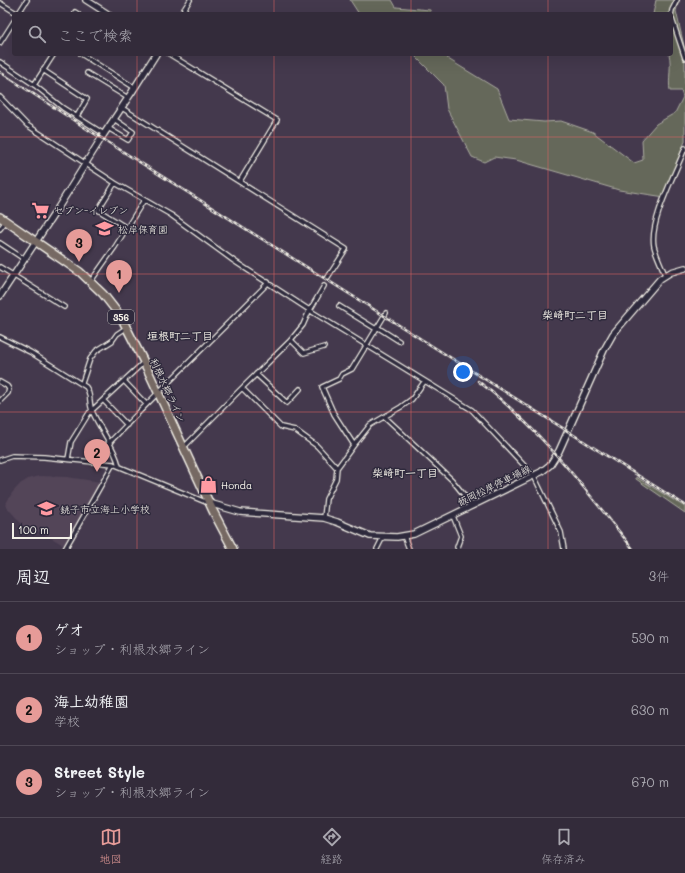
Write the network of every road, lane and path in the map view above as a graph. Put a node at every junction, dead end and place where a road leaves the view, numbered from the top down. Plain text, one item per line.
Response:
1 (27, 0) edge
2 (86, 0) edge
3 (190, 0) edge
4 (677, 0) edge
5 (0, 3) edge
6 (15, 12) edge
7 (19, 12) edge
8 (100, 12) edge
9 (182, 12) edge
10 (672, 12) edge
11 (673, 22) edge
12 (12, 24) edge
13 (0, 43) edge
14 (53, 56) edge
15 (84, 56) edge
16 (155, 56) edge
17 (172, 56) edge
18 (685, 58) edge
19 (0, 62) edge
20 (43, 70) junction
21 (87, 73) dead end
22 (34, 85) junction
23 (135, 88) junction
24 (0, 98) edge
25 (128, 98) junction
26 (122, 108) junction
27 (77, 116) junction
28 (114, 119) junction
29 (108, 128) junction
30 (104, 134) junction
31 (685, 148) edge
32 (86, 164) junction
33 (240, 181) junction
34 (115, 183) junction
35 (144, 200) junction
36 (3, 219) edge
37 (127, 228) junction
38 (0, 229) edge
39 (36, 241) junction
40 (0, 243) edge
41 (24, 259) junction
42 (0, 267) edge
43 (685, 268) edge
44 (12, 275) junction
45 (665, 275) junction
46 (328, 277) dead end
47 (91, 282) junction
48 (268, 282) junction
49 (324, 286) dead end
50 (0, 296) edge
51 (339, 306) dead end
52 (64, 308) dead end
53 (310, 310) junction
54 (386, 313) dead end
55 (127, 327) junction
56 (376, 328) junction
57 (0, 337) edge
58 (291, 340) junction
59 (399, 341) dead end
60 (366, 346) junction
61 (324, 347) dead end
62 (144, 362) junction
63 (256, 374) junction
64 (124, 381) junction
65 (0, 382) edge
66 (424, 382) junction
67 (82, 383) junction
68 (242, 388) junction
69 (300, 389) dead end
70 (158, 392) junction
71 (103, 400) junction
72 (0, 401) edge
73 (146, 404) junction
74 (91, 410) junction
75 (385, 417) junction
76 (126, 425) junction
77 (109, 443) junction
78 (354, 445) junction
79 (183, 448) junction
80 (68, 459) junction
81 (0, 460) edge
82 (91, 462) junction
83 (113, 464) junction
84 (119, 466) junction
85 (337, 468) junction
86 (534, 476) junction
87 (208, 503) junction
88 (473, 506) junction
89 (452, 516) junction
90 (324, 518) junction
91 (404, 536) junction
92 (383, 537) junction
93 (65, 549) edge
94 (233, 549) edge
95 (377, 549) edge
96 (409, 549) edge
97 (458, 549) edge
98 (564, 549) edge

1 - 7 street
2 - 8 main road
3 - 9 street
4 - 10 street
5 - 6 street
11 - 18 street
12 - 13 street
14 - 20 street
15 - 23 street
16 - 23 main road
17 - 33 street
19 - 22 street
20 - 22 street
20 - 27 street
21 - 25 street
22 - 27 street
23 - 25 main road
24 - 32 street
25 - 26 main road
26 - 28 main road
26 - 33 street
27 - 30 street
28 - 29 main road
28 - 29 street
29 - 30 main road
30 - 32 main road
31 - 45 street
32 - 34 street
32 - 39 main road
33 - 46 street
34 - 35 street
34 - 37 street
35 - 37 street
35 - 48 street
36 - 38 street
36 - 39 highway, 利根水郷ライン / 356
37 - 47 street
39 - 41 main road
39 - 47 highway, 利根水郷ライン / 356
40 - 41 street
41 - 44 main road
42 - 44 street
43 - 45 main road, 飯岡松岸停車場線
44 - 50 main road
44 - 52 street
45 - 86 main road, 飯岡松岸停車場線
47 - 55 highway, 利根水郷ライン / 356
48 - 53 street
48 - 70 street
49 - 53 street
51 - 56 street
53 - 58 street
53 - 60 street
54 - 56 street
55 - 62 highway, 利根水郷ライン / 356
55 - 67 street
56 - 59 street
56 - 60 street
57 - 67 street
58 - 61 street
58 - 63 street
60 - 66 street
60 - 78 street
62 - 64 street
62 - 70 highway, 利根水郷ライン / 356
63 - 68 street
63 - 69 street
64 - 71 street
64 - 73 street
65 - 72 street
66 - 75 street
66 - 86 street
67 - 74 street
68 - 79 street
68 - 85 street
70 - 73 street
70 - 79 highway, 利根水郷ライン / 356
71 - 74 street
71 - 76 street
73 - 76 street
74 - 77 street
74 - 80 street
75 - 78 street
75 - 88 street
76 - 77 street
77 - 82 street
77 - 84 street
78 - 85 street
79 - 87 highway, 利根水郷ライン / 356
80 - 81 street
80 - 82 street
82 - 83 street
83 - 84 street
83 - 93 street
84 - 87 street
85 - 90 street
86 - 88 main road, 飯岡松岸停車場線
86 - 98 street
87 - 90 main road, 飯岡松岸停車場線
87 - 94 highway, 利根水郷ライン / 356
88 - 89 main road, 飯岡松岸停車場線
89 - 91 main road, 飯岡松岸停車場線
89 - 97 street
90 - 92 main road, 飯岡松岸停車場線
91 - 92 main road, 飯岡松岸停車場線
91 - 96 street
92 - 95 street

